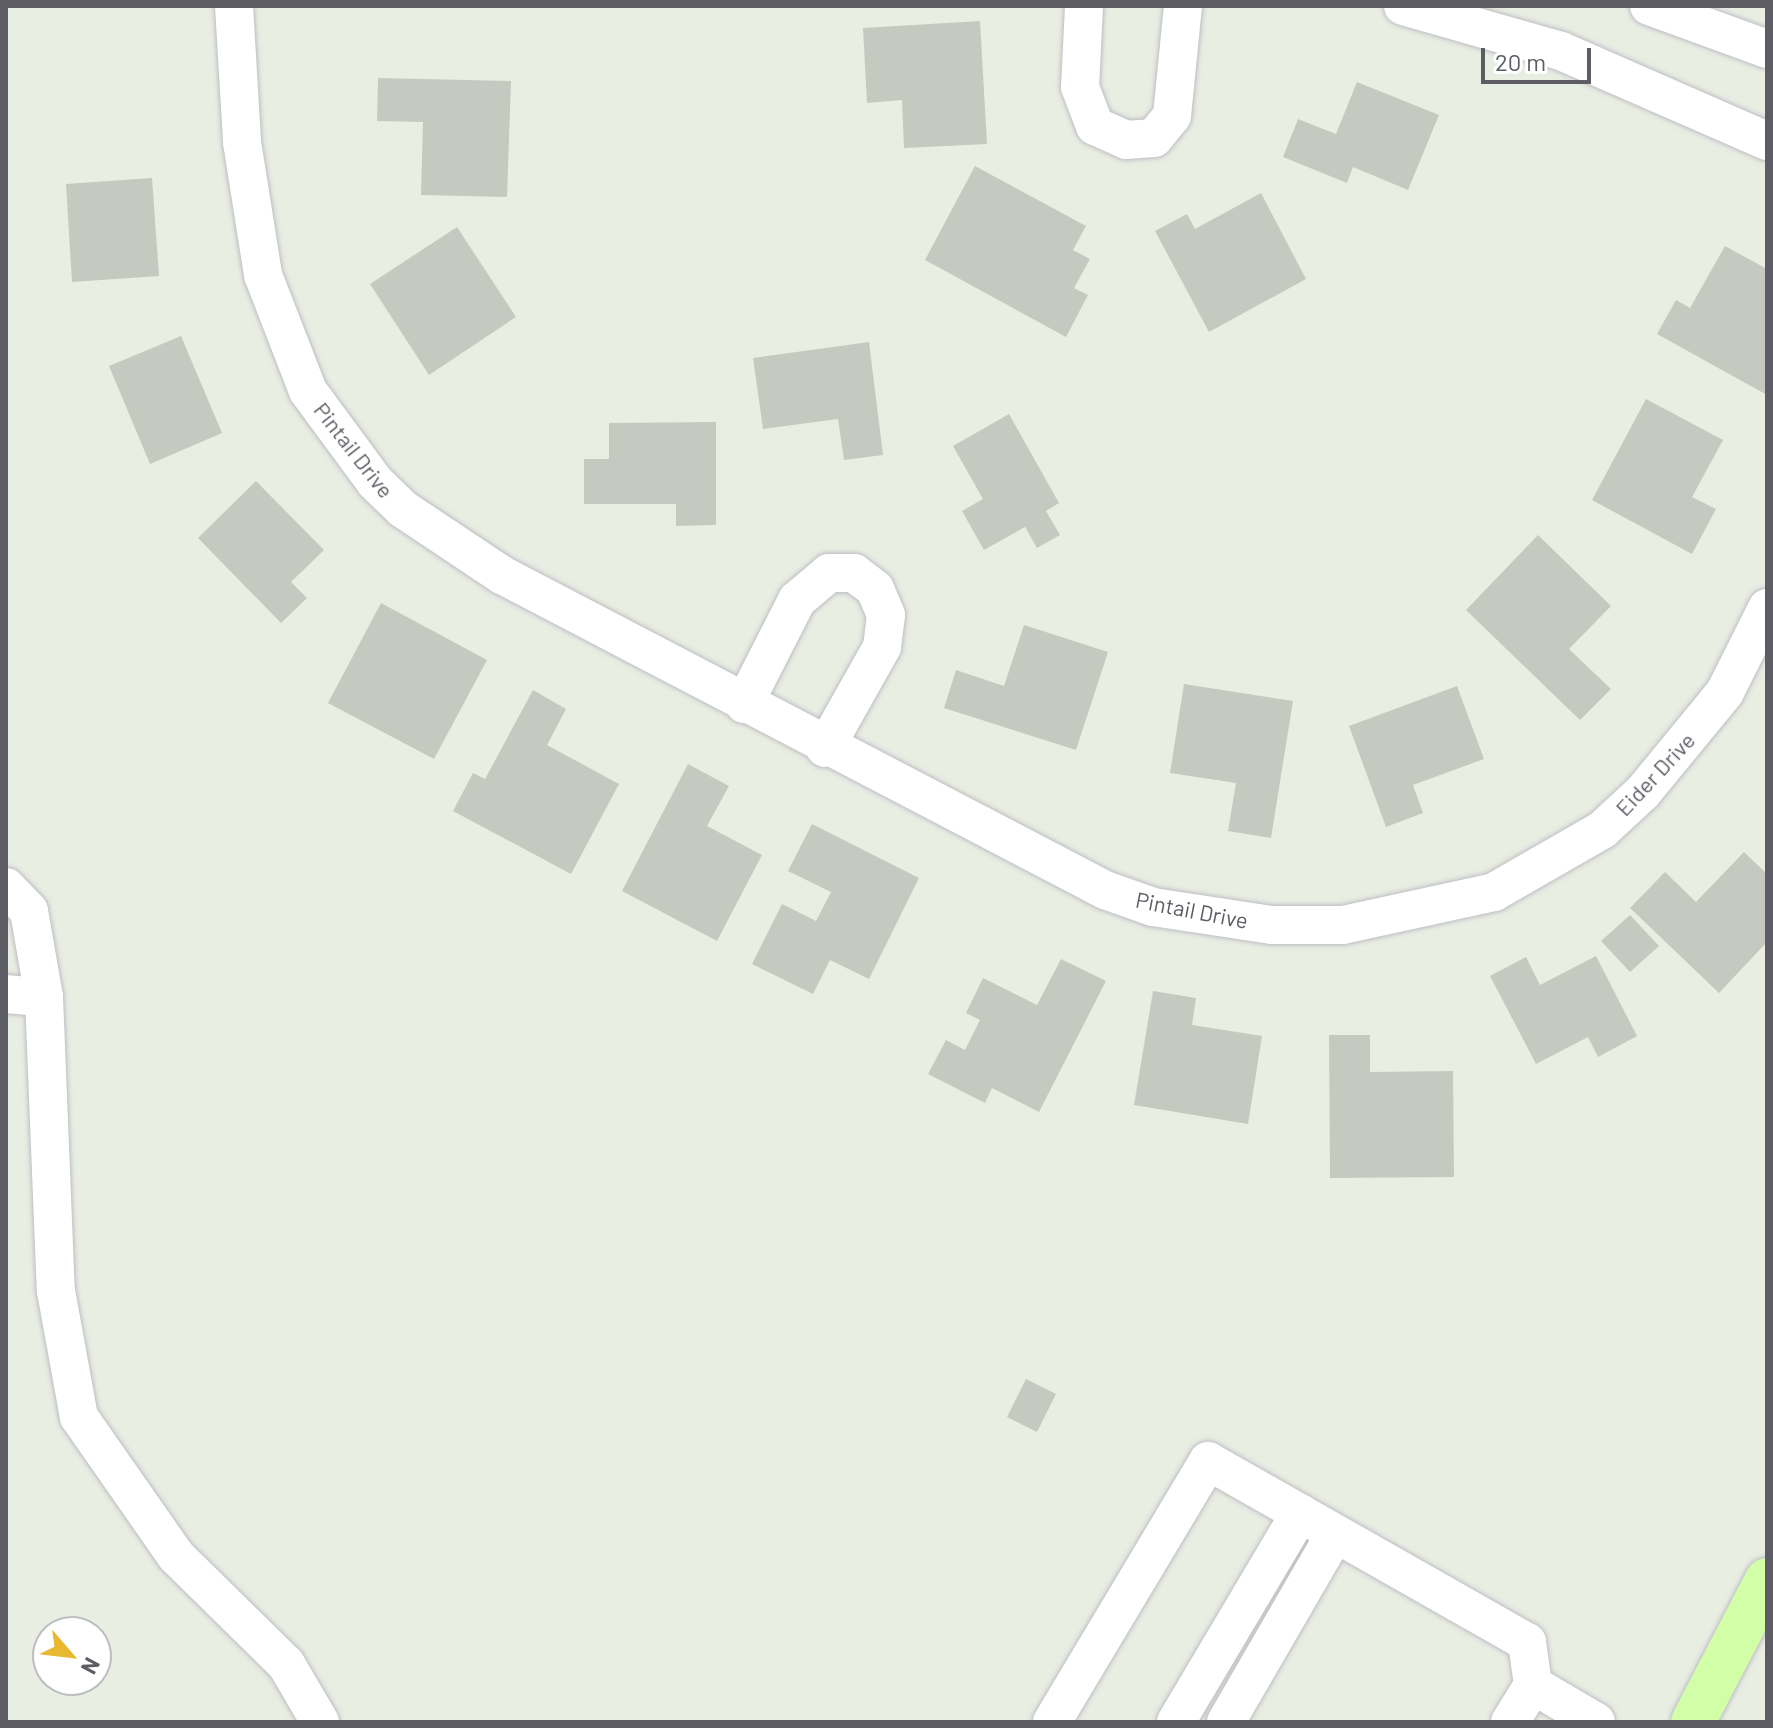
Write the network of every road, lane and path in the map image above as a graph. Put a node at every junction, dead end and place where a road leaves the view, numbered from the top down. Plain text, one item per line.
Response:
1 (234, 6) edge
2 (1084, 6) edge
3 (1183, 6) edge
4 (1403, 6) edge
5 (1649, 6) edge
6 (1767, 49) edge
7 (1767, 141) edge
8 (1767, 608) edge
9 (744, 704) junction
10 (825, 748) junction
11 (6, 887) edge
12 (1494, 892) joint
13 (6, 994) edge
14 (44, 997) junction
15 (1300, 1513) junction
16 (1335, 1534) junction
17 (1767, 1580) edge
18 (1533, 1685) junction
19 (320, 1722) edge
20 (1052, 1722) edge
21 (1176, 1722) edge
22 (1226, 1722) edge
23 (1510, 1722) edge
24 (1596, 1722) edge
25 (1693, 1722) edge

1 - 9 street, Pintail Drive
2 - 3 street
4 - 7 street
5 - 6 street
8 - 12 street, Eider Drive
9 - 10 street, Pintail Drive
9 - 10 street
10 - 12 street, Pintail Drive
11 - 14 street
13 - 14 street
14 - 19 street
15 - 16 street
15 - 20 street
15 - 21 street
16 - 18 street
16 - 22 street
17 - 25 main road
18 - 23 street
18 - 24 street

